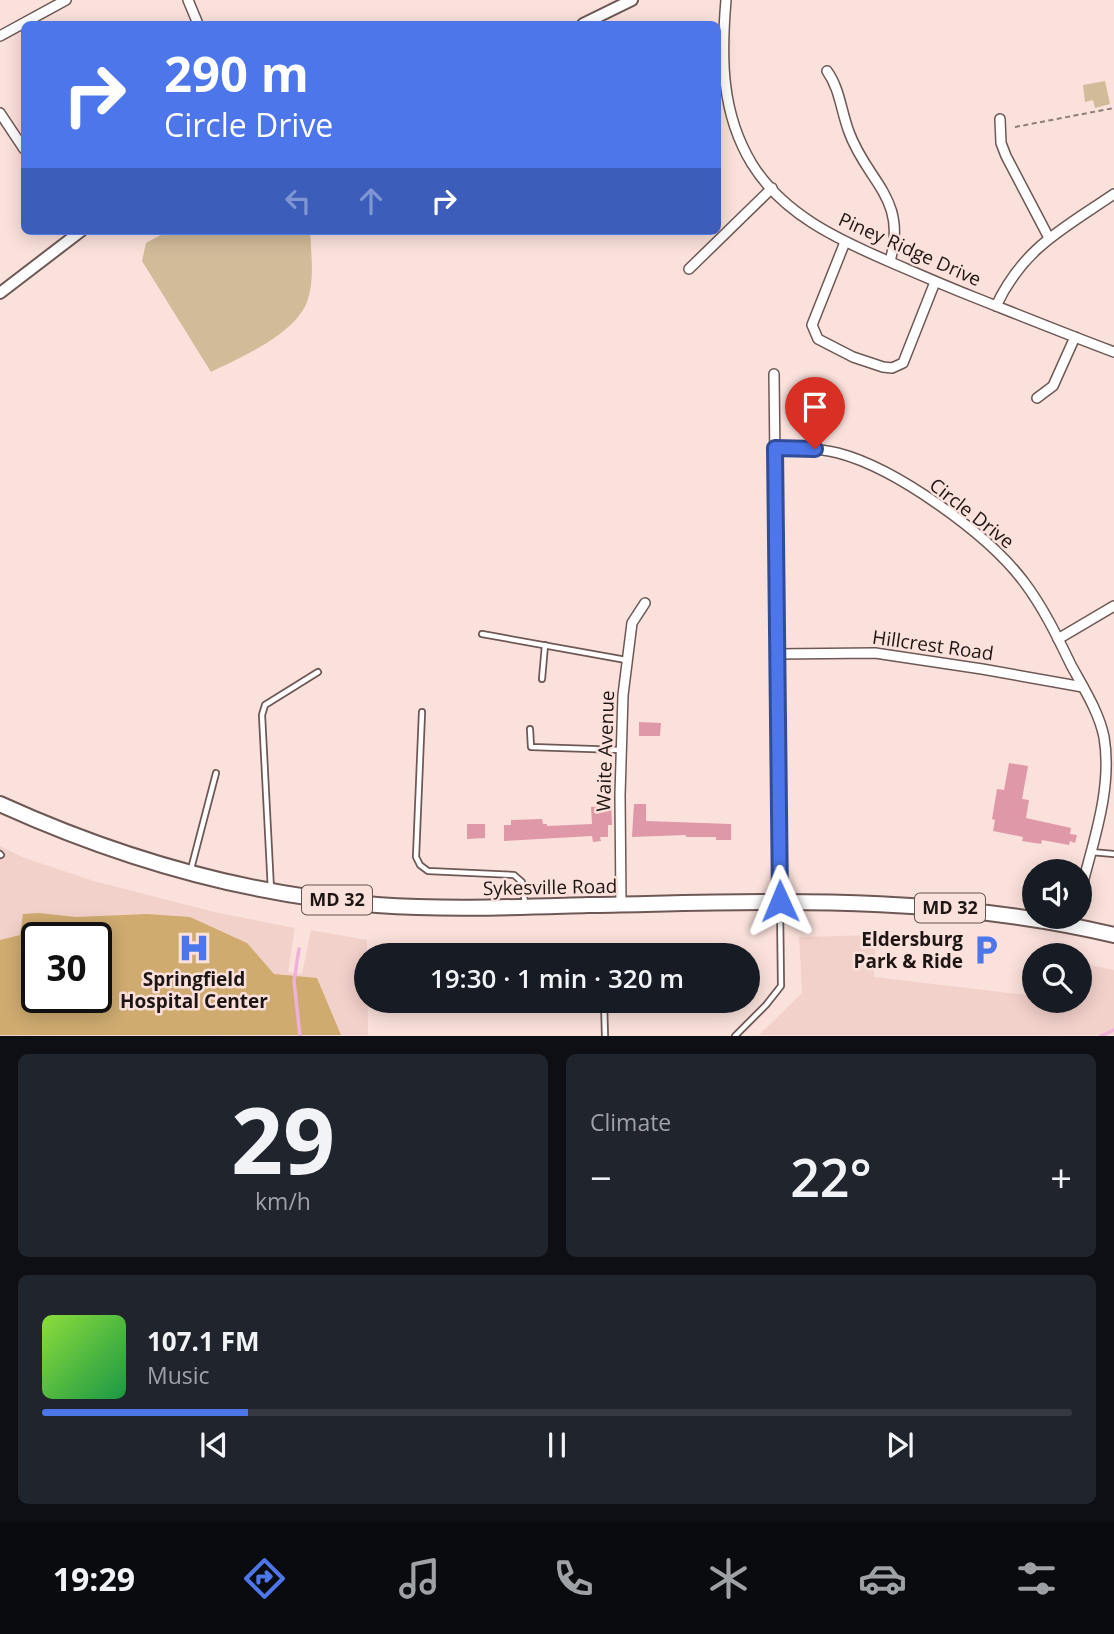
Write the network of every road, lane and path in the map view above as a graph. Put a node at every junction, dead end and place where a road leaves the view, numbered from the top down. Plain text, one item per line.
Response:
1 (66, 0) edge
2 (188, 0) edge
3 (632, 0) edge
4 (726, 0) edge
5 (28, 21) edge
6 (197, 21) edge
7 (589, 21) edge
8 (21, 25) edge
9 (0, 36) edge
10 (827, 71) dead end
11 (1114, 108) edge
12 (0, 113) edge
13 (1000, 120) dead end
14 (1015, 127) dead end
15 (21, 144) edge
16 (772, 188) junction
17 (1114, 194) edge
18 (76, 235) edge
19 (1049, 238) junction
20 (845, 243) junction
21 (890, 261) junction
22 (689, 270) dead end
23 (935, 282) junction
24 (0, 293) edge
25 (996, 306) junction
26 (1075, 337) junction
27 (1114, 352) edge
28 (774, 374) dead end
29 (1037, 398) dead end
30 (775, 448) junction
31 (645, 603) dead end
32 (1114, 606) edge
33 (482, 634) dead end
34 (1058, 639) junction
35 (545, 645) junction
36 (776, 654) junction
37 (627, 660) junction
38 (318, 672) dead end
39 (542, 679) dead end
40 (1083, 687) junction
41 (422, 712) dead end
42 (530, 729) dead end
43 (622, 750) junction
44 (216, 773) dead end
45 (0, 804) edge
46 (1090, 852) junction
47 (1114, 854) edge
48 (1088, 859) edge
49 (190, 873) junction
50 (271, 891) junction
51 (780, 901) junction
52 (621, 905) junction
53 (525, 907) junction
54 (1022, 917) edge
55 (1092, 928) edge
56 (1114, 935) edge
57 (604, 1013) edge
58 (605, 1035) edge
59 (735, 1035) edge

1 - 5 street
2 - 6 street
3 - 7 street
4 - 16 street, Piney Ridge Drive
8 - 9 street
10 - 21 street
11 - 14 path
12 - 15 street
13 - 19 street
16 - 20 street, Piney Ridge Drive
16 - 22 street
17 - 19 street
18 - 24 street
19 - 25 street
20 - 21 street, Piney Ridge Drive
20 - 23 street
21 - 23 street, Piney Ridge Drive
23 - 25 street, Piney Ridge Drive
25 - 26 street, Piney Ridge Drive
26 - 27 street, Piney Ridge Drive
26 - 29 street
28 - 30 street
30 - 34 street, Circle Drive
30 - 36 street
31 - 37 street, Waite Avenue
32 - 34 street
33 - 35 lane
34 - 40 street, Circle Drive
35 - 37 lane
35 - 39 lane
36 - 40 street, Hillcrest Road
36 - 51 street
37 - 43 street, Waite Avenue
38 - 50 lane
40 - 46 street, Circle Drive
41 - 53 lane
42 - 43 lane
43 - 52 street, Waite Avenue
44 - 49 lane
45 - 49 main road, Sykesville Road / MD 32
46 - 47 lane
46 - 48 street, Circle Drive
49 - 50 main road, Sykesville Road / MD 32
50 - 53 main road, Sykesville Road / MD 32
51 - 52 main road, Sykesville Road / MD 32
51 - 54 main road, Sykesville Road / MD 32
51 - 59 lane
52 - 53 main road, Sykesville Road / MD 32
55 - 56 main road, Sykesville Road / MD 32
57 - 58 lane

